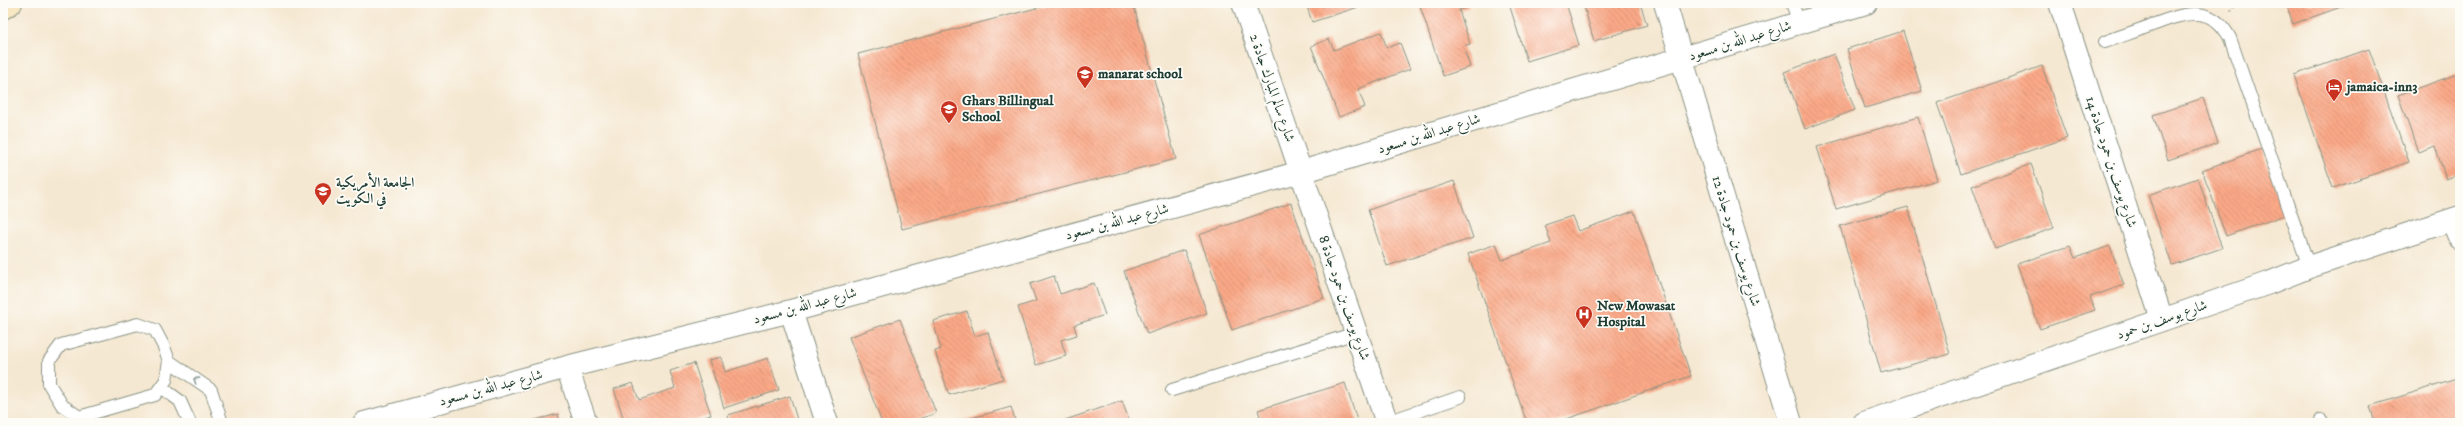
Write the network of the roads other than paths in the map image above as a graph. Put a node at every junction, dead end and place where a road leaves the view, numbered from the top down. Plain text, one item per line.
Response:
1 (11, 3) edge
2 (1243, 3) edge
3 (1665, 3) edge
4 (1792, 3) edge
5 (1866, 3) edge
6 (2060, 3) edge
7 (3, 8) edge
8 (1799, 23) junction
9 (2105, 42) dead end
10 (1681, 59) junction
11 (1301, 172) junction
12 (2457, 226) edge
13 (2309, 267) junction
14 (791, 311) junction
15 (2162, 320) junction
16 (1356, 334) junction
17 (169, 361) junction
18 (567, 367) junction
19 (161, 387) junction
20 (1172, 390) dead end
21 (1460, 397) dead end
22 (1387, 422) edge
23 (190, 423) edge
24 (222, 423) edge
25 (364, 423) edge
26 (586, 423) edge
27 (827, 423) edge
28 (1791, 423) edge
29 (1864, 423) edge

1 - 7 main road
2 - 11 street, شارع سالم المبارك جادة 2
3 - 10 street, شارع يوسف بن حمود جادة 12
4 - 8 lane
5 - 8 street, شارع عبد الله بن مسعود
6 - 15 street, شارع يوسف بن حمود جادة 14
8 - 10 street, شارع عبد الله بن مسعود
9 - 13 lane
10 - 11 street, شارع عبد الله بن مسعود
10 - 28 street, شارع يوسف بن حمود جادة 12
11 - 14 street, شارع عبد الله بن مسعود
11 - 16 street, شارع يوسف بن حمود جادة 8
12 - 13 street, شارع يوسف بن حمود
13 - 15 street, شارع يوسف بن حمود
14 - 18 street, شارع عبد الله بن مسعود
14 - 27 street
15 - 29 street, شارع يوسف بن حمود
16 - 20 lane
16 - 22 street, شارع يوسف بن حمود جادة 8
17 - 19 lane
17 - 19 lane
24 -> 17 lane
18 - 25 street, شارع عبد الله بن مسعود
18 - 26 street
19 - 23 lane
21 - 22 lane

